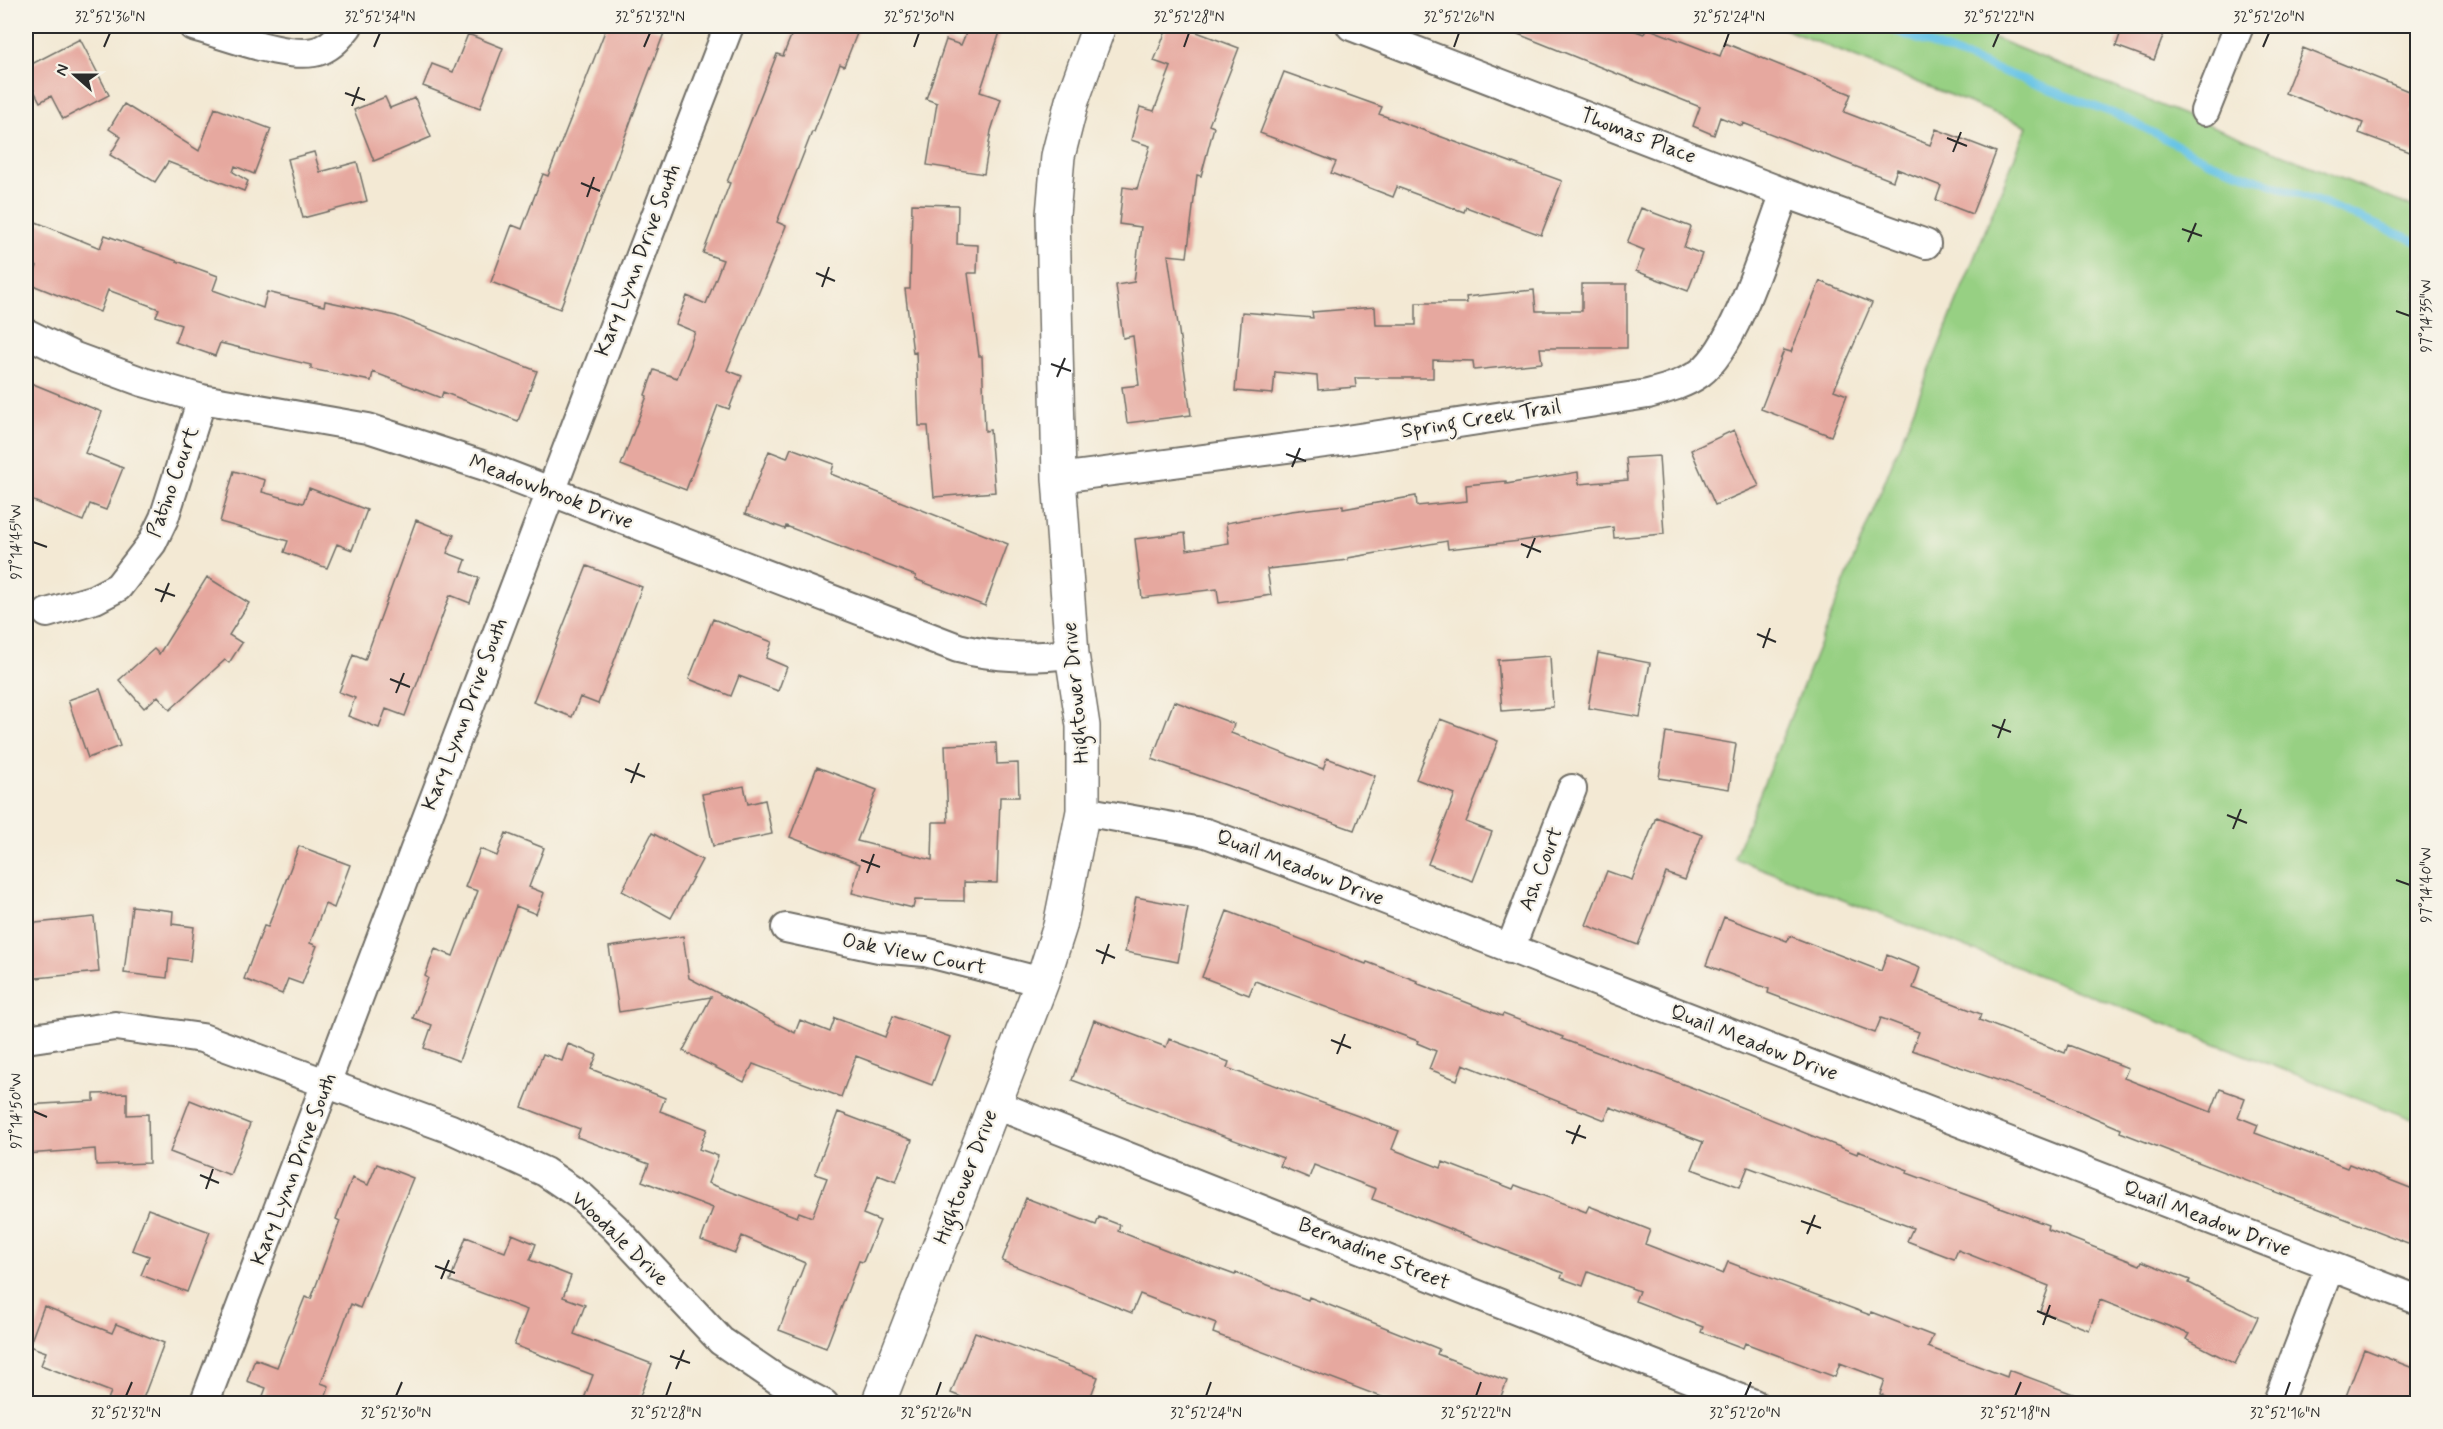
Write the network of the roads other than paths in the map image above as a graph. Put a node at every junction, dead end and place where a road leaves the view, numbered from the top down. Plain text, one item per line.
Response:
1 (193, 26) edge
2 (348, 26) edge
3 (729, 26) edge
4 (1099, 26) edge
5 (1350, 26) edge
6 (2239, 26) edge
7 (2205, 111) dead end
8 (1785, 194) junction
9 (1926, 244) dead end
10 (26, 333) edge
11 (202, 399) junction
12 (1059, 478) junction
13 (549, 489) junction
14 (47, 613) dead end
15 (1072, 654) junction
16 (1572, 789) dead end
17 (1083, 810) junction
18 (786, 928) dead end
19 (1510, 949) junction
20 (1042, 982) junction
21 (26, 1039) edge
22 (327, 1083) junction
23 (994, 1104) junction
24 (2330, 1266) junction
25 (2418, 1300) edge
26 (204, 1404) edge
27 (824, 1404) edge
28 (878, 1404) edge
29 (1754, 1404) edge
30 (2277, 1404) edge

1 - 2 street
3 - 13 street, Kary Lynn Drive South
4 - 12 main road, Hightower Drive
5 - 8 street, Thomas Place
6 - 7 street
8 - 9 street, Thomas Place
8 - 12 street, Spring Creek Trail
10 - 11 street, Meadowbrook Drive
11 - 13 street, Meadowbrook Drive
11 - 14 street, Patino Court
12 - 15 main road, Hightower Drive
13 - 15 street, Meadowbrook Drive
13 - 22 street, Kary Lynn Drive South
15 - 17 main road, Hightower Drive
16 - 19 street, Ash Court
17 - 19 street, Quail Meadow Drive
17 - 20 main road, Hightower Drive
18 - 20 street, Oak View Court
19 - 24 street, Quail Meadow Drive
20 - 23 main road, Hightower Drive
21 - 22 street, Woodale Drive
22 - 26 street, Kary Lynn Drive South
22 - 27 street, Woodale Drive
23 - 28 main road, Hightower Drive
23 - 29 street, Bernadine Street
24 - 25 street, Quail Meadow Drive
24 - 30 street

